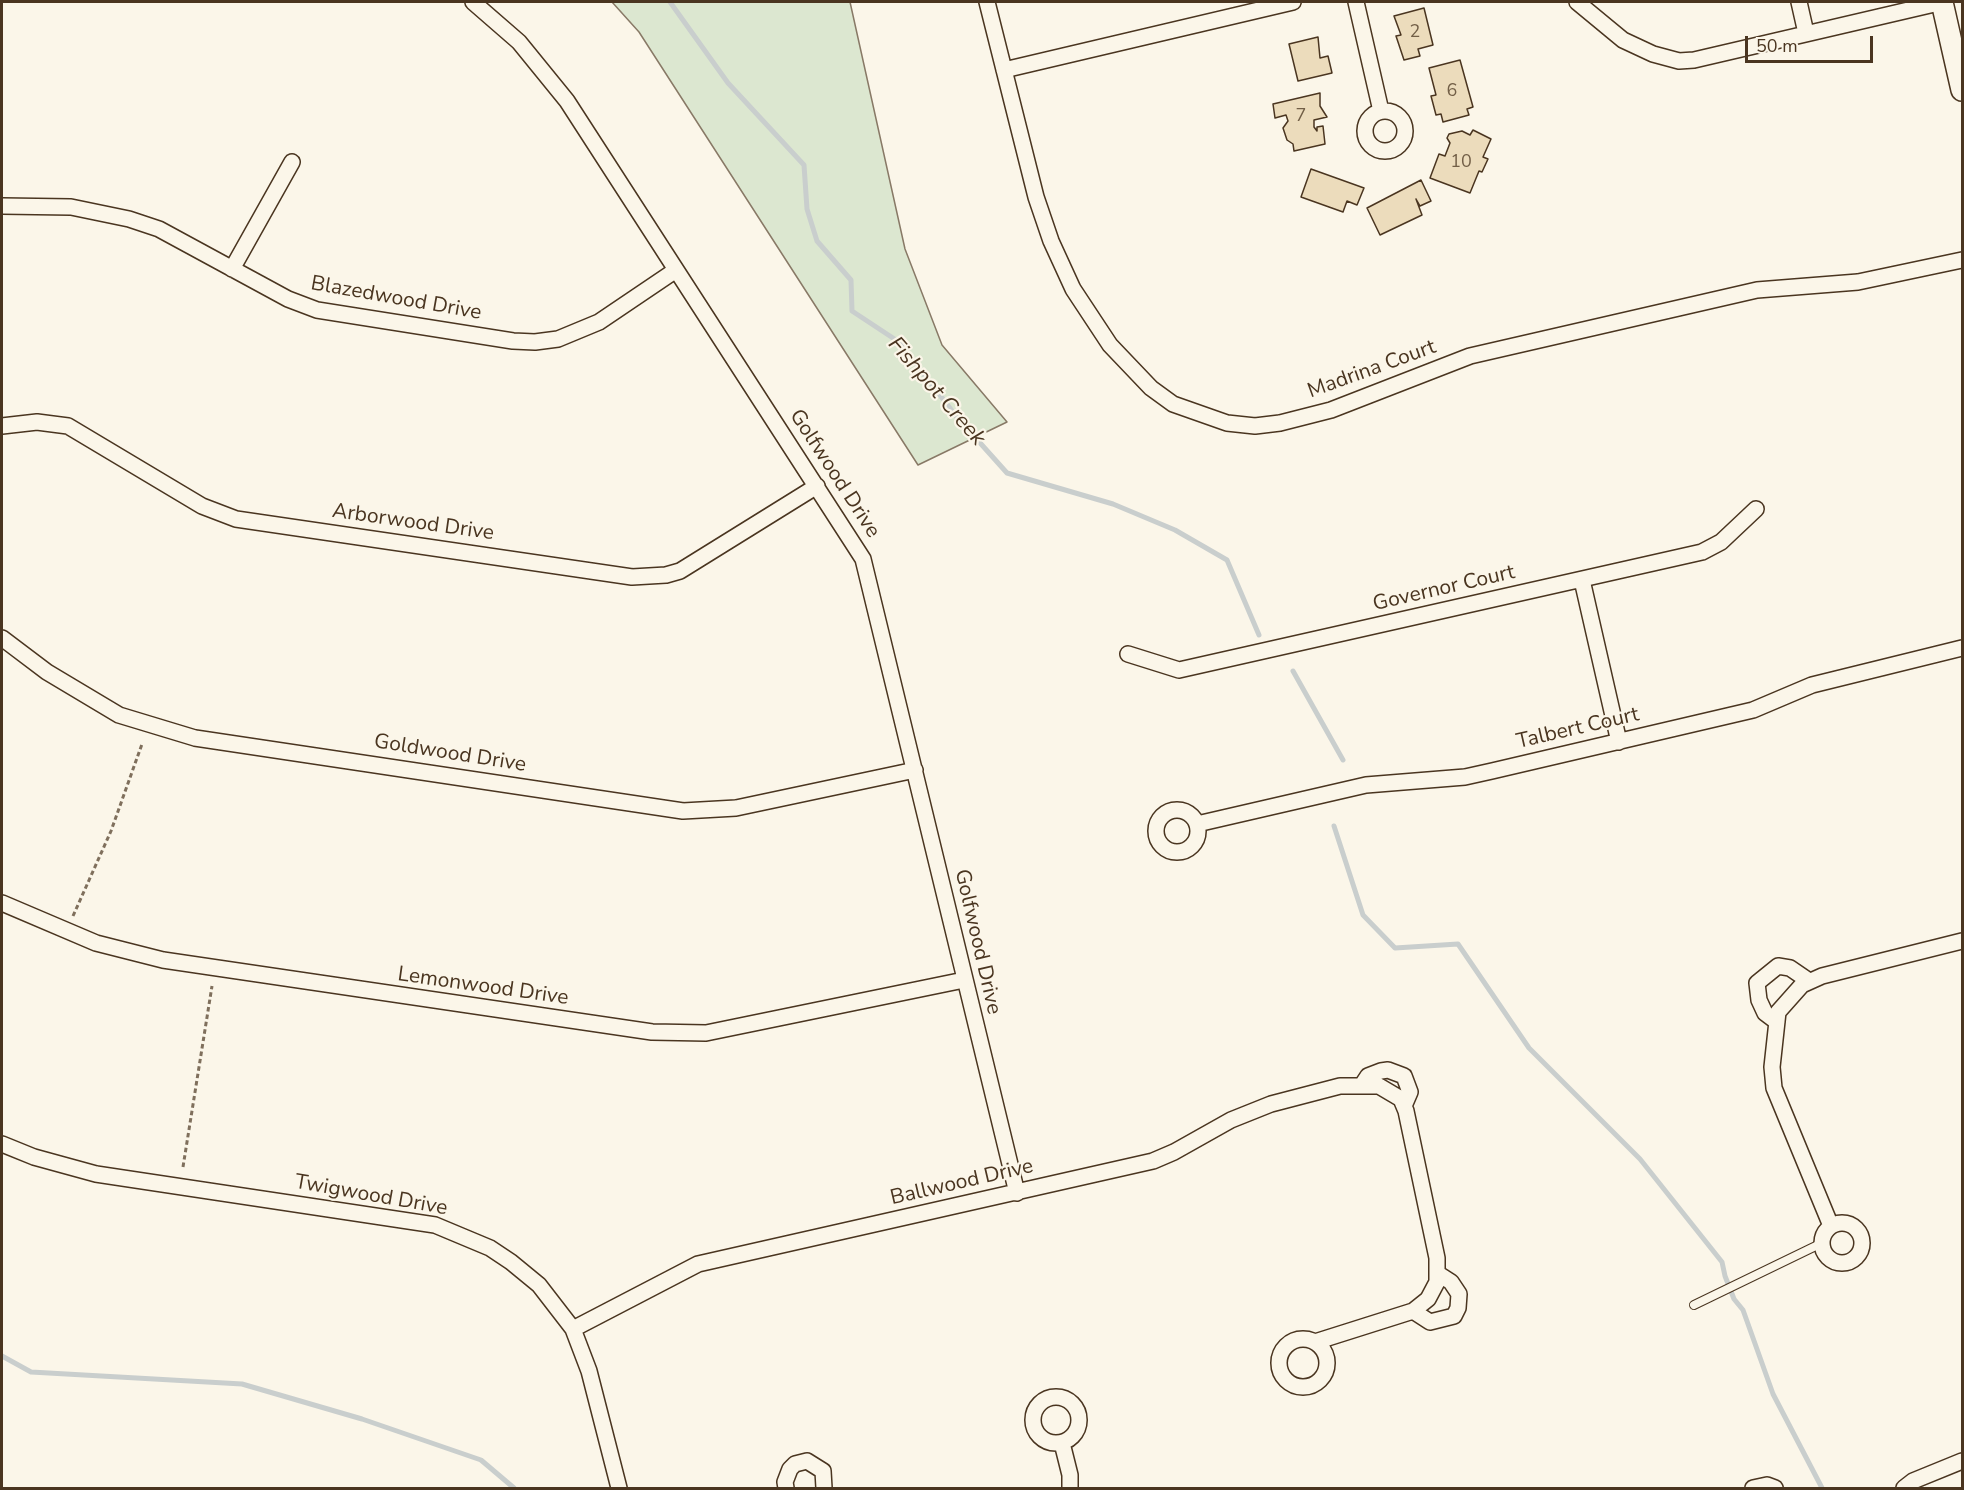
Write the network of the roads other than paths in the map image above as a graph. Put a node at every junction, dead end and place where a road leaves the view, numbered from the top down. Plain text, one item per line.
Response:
1 (473, 2) edge
2 (987, 2) edge
3 (1293, 2) edge
4 (1356, 2) edge
5 (1577, 2) edge
6 (1799, 2) edge
7 (1942, 2) edge
8 (1806, 33) junction
9 (1004, 70) junction
10 (1962, 90) edge
11 (1381, 111) dead end
12 (292, 162) dead end
13 (2, 206) edge
14 (1962, 260) edge
15 (232, 269) junction
16 (676, 270) junction
17 (2, 426) edge
18 (817, 486) junction
19 (1756, 509) dead end
20 (1582, 580) junction
21 (2, 638) edge
22 (1962, 648) edge
23 (1128, 654) dead end
24 (1618, 741) junction
25 (915, 770) junction
26 (1197, 824) dead end
27 (2, 903) edge
28 (1962, 941) edge
29 (964, 980) junction
30 (1809, 981) junction
31 (1777, 1022) junction
32 (2, 1144) edge
33 (1017, 1193) junction
34 (1831, 1226) junction
35 (1822, 1243) junction
36 (1437, 1273) junction
37 (1694, 1305) dead end
38 (1413, 1311) junction
39 (573, 1329) junction
40 (1315, 1342) dead end
41 (1062, 1443) dead end
42 (1962, 1461) edge
43 (619, 1488) edge
44 (786, 1488) edge
45 (824, 1488) edge
46 (1070, 1488) edge
47 (1753, 1488) edge
48 (1775, 1488) edge
49 (1904, 1488) edge

1 - 16 street, Golfwood Drive
2 - 9 street, Madrina Court
3 - 9 street
4 - 11 street
5 - 8 street
6 - 8 street
7 - 8 street
7 - 10 street
9 - 14 street, Madrina Court
12 - 15 street
13 - 15 street, Blazedwood Drive
15 - 16 street, Blazedwood Drive
16 - 18 street, Golfwood Drive
17 - 18 street, Arborwood Drive
18 - 25 street, Golfwood Drive
19 - 20 street, Governor Court
20 - 23 street, Governor Court
20 - 24 street
21 - 25 street, Goldwood Drive
22 - 24 street, Talbert Court
24 - 26 street, Talbert Court
25 - 29 street, Golfwood Drive
27 - 29 street, Lemonwood Drive
28 - 30 street
29 - 33 street, Golfwood Drive
30 - 31 street
30 - 31 street
31 - 34 street
32 - 39 street, Twigwood Drive
33 - 36 street, Ballwood Drive
33 - 39 street, Ballwood Drive
34 - 35 street
34 - 35 street
35 - 37 lane
36 - 38 street, Ballwood Drive
36 - 38 street
38 - 40 street, Ballwood Drive
39 - 43 street, Twigwood Drive
41 - 46 street
42 - 49 street
44 - 45 street
47 - 48 street

